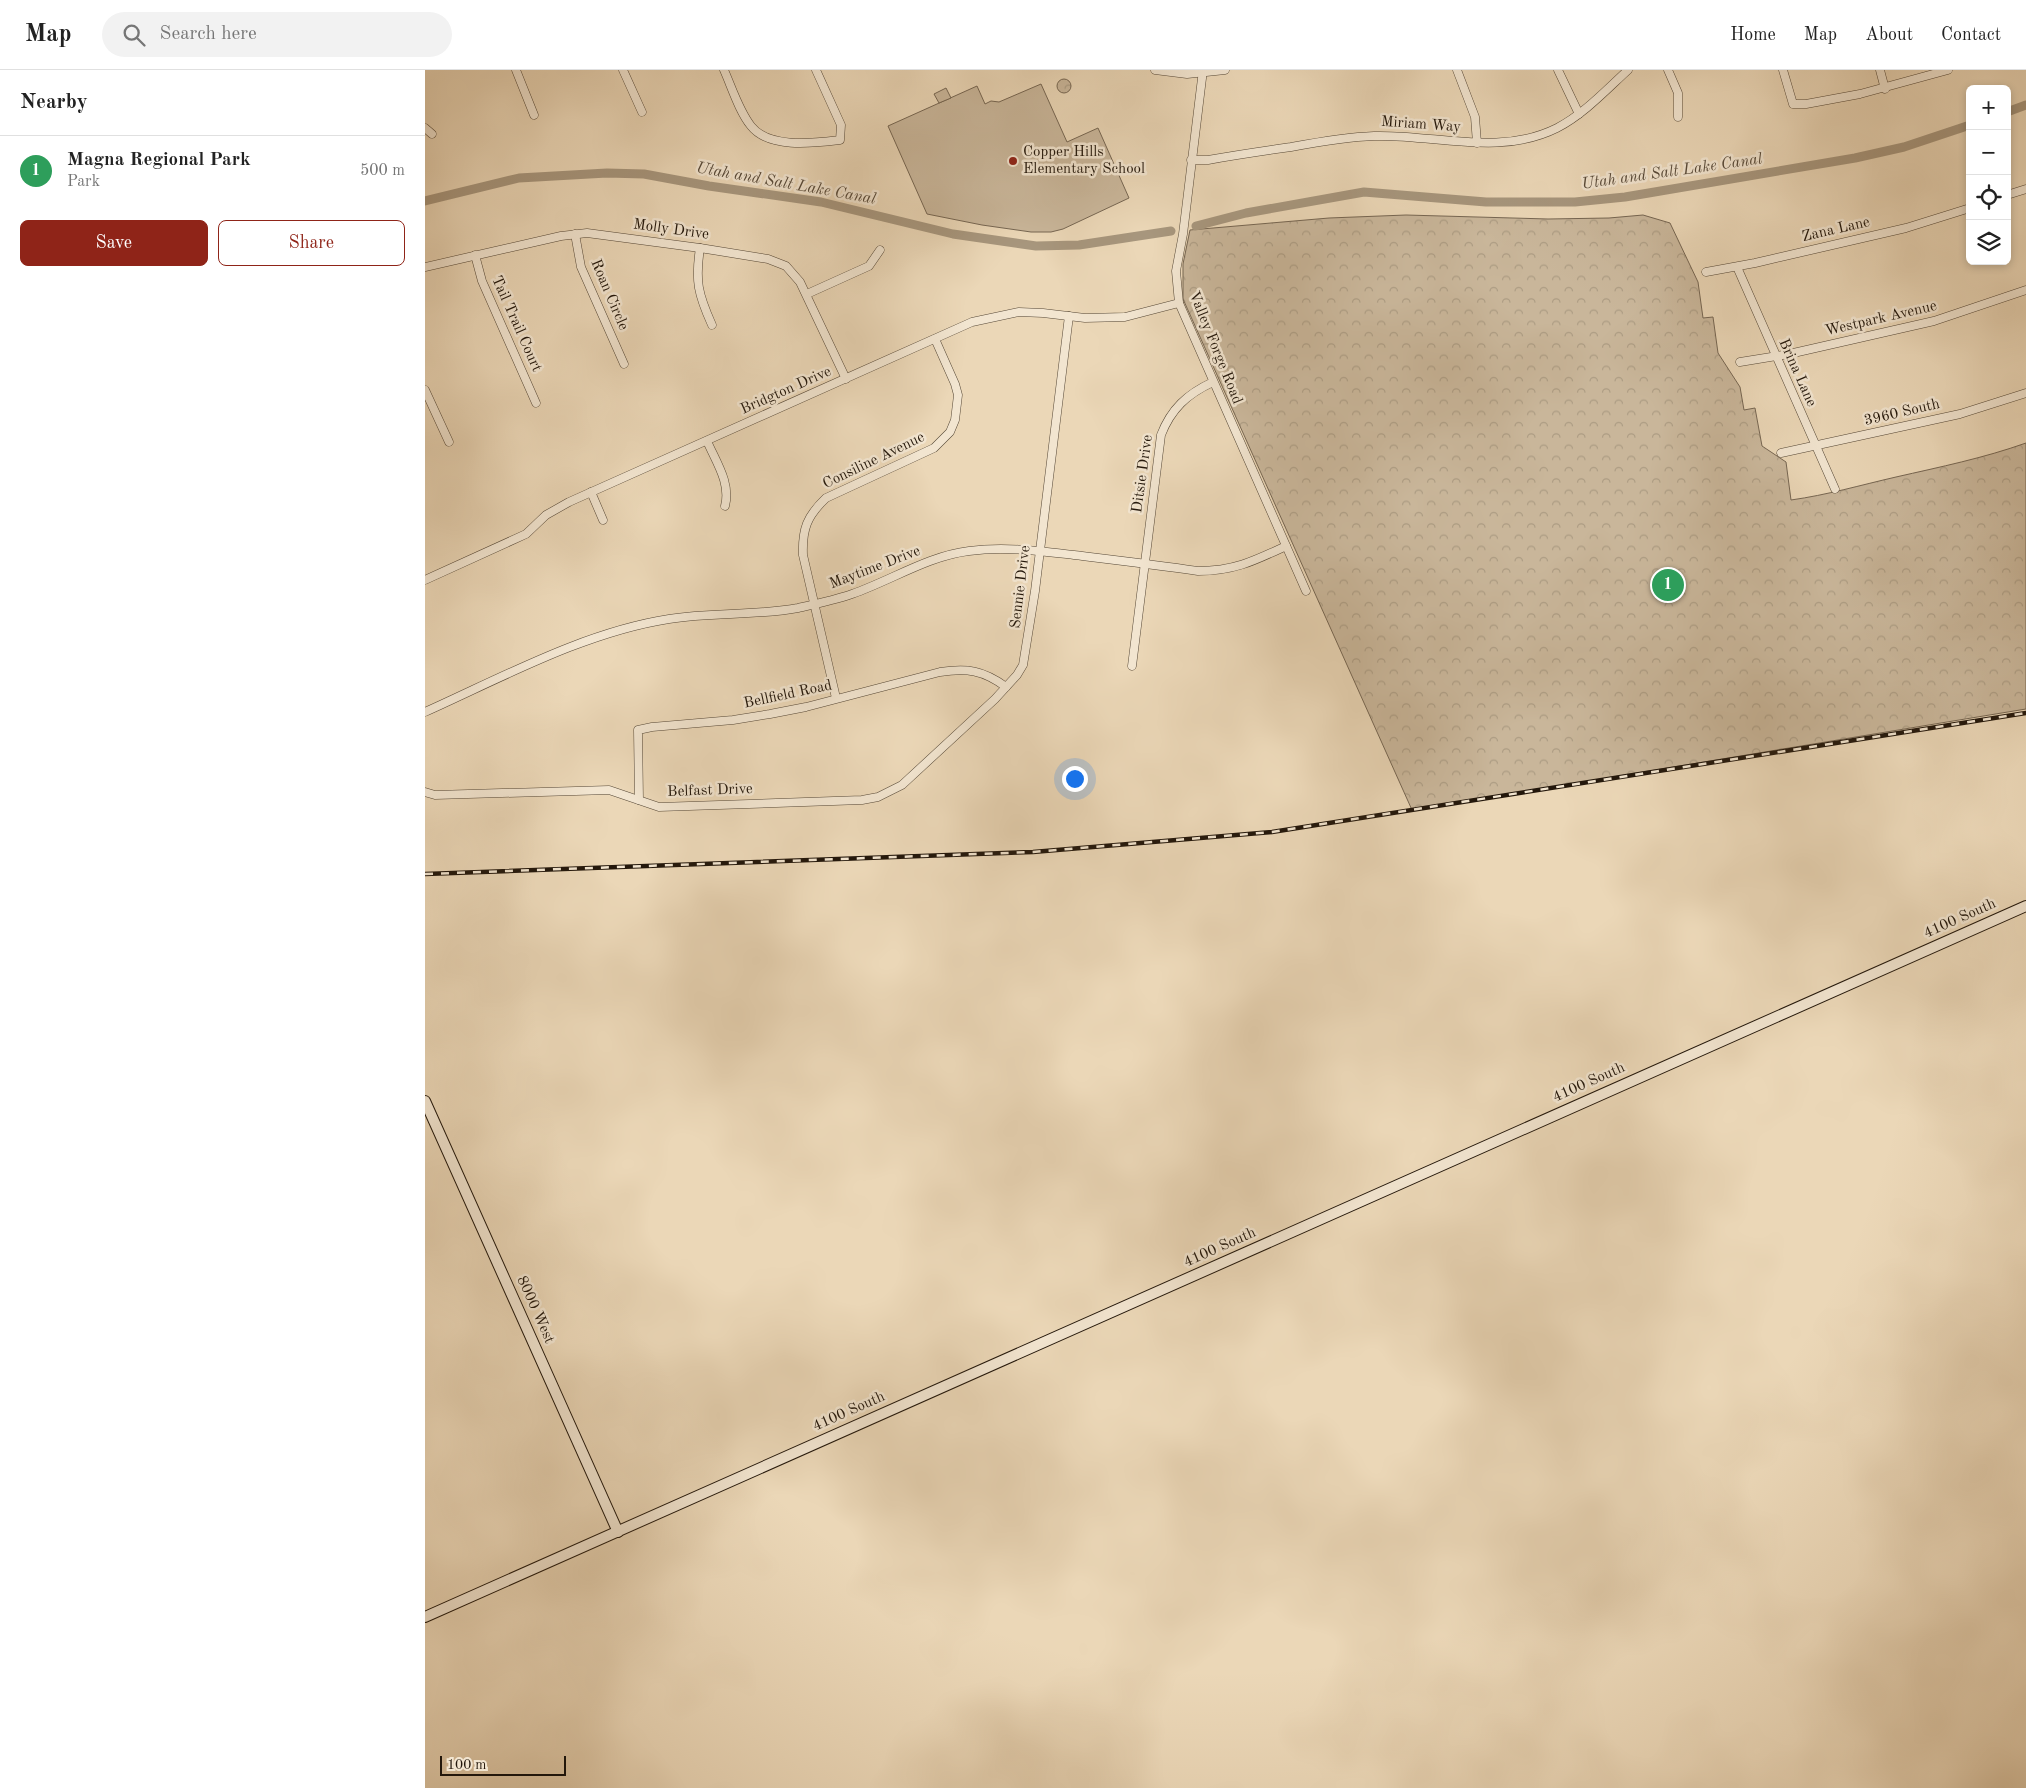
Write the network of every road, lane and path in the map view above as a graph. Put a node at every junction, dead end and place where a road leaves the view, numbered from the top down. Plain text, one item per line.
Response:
1 (516, 70) edge
2 (623, 70) edge
3 (724, 70) edge
4 (816, 70) edge
5 (1155, 70) edge
6 (1225, 70) edge
7 (1457, 70) edge
8 (1558, 70) edge
9 (1628, 70) edge
10 (1668, 70) edge
11 (1783, 70) edge
12 (1880, 70) edge
13 (1948, 70) edge
14 (1203, 72) edge
15 (1885, 88) junction
16 (642, 112) dead end
17 (1579, 114) junction
18 (534, 115) dead end
19 (1679, 117) dead end
20 (425, 128) edge
21 (432, 134) dead end
22 (1477, 143) junction
23 (1191, 160) junction
24 (2026, 189) edge
25 (2011, 194) edge
26 (1966, 209) edge
27 (575, 234) junction
28 (700, 248) junction
29 (881, 250) dead end
30 (475, 255) junction
31 (425, 267) edge
32 (1737, 267) junction
33 (1706, 272) dead end
34 (2026, 290) edge
35 (807, 294) junction
36 (1179, 303) junction
37 (1069, 316) junction
38 (712, 325) dead end
39 (935, 339) junction
40 (1775, 356) junction
41 (1740, 362) dead end
42 (624, 364) dead end
43 (846, 379) junction
44 (1213, 382) junction
45 (425, 390) edge
46 (2026, 393) edge
47 (536, 403) dead end
48 (707, 441) junction
49 (449, 442) dead end
50 (1815, 447) junction
51 (1781, 454) dead end
52 (1835, 489) dead end
53 (591, 492) junction
54 (725, 506) dead end
55 (603, 520) dead end
56 (1286, 546) junction
57 (1039, 551) junction
58 (1145, 564) junction
59 (425, 580) edge
60 (1306, 590) dead end
61 (814, 604) junction
62 (1131, 666) dead end
63 (1005, 687) junction
64 (836, 698) junction
65 (425, 712) edge
66 (425, 792) edge
67 (878, 797) joint
68 (639, 800) junction
69 (2026, 906) edge
70 (425, 1101) edge
71 (618, 1532) junction
72 (425, 1617) edge

1 - 18 street
2 - 16 street
3 - 4 street
5 - 14 street
6 - 14 street
7 - 22 street
8 - 17 street
9 - 17 street, Miriam Way
10 - 19 street
11 - 15 street
12 - 15 street
13 - 15 street
14 - 23 street, Valley Forge Road
17 - 22 street, Miriam Way
20 - 21 street
22 - 23 street, Miriam Way
23 - 36 street, Valley Forge Road
24 - 25 street
26 - 32 street, Zana Lane
27 - 28 street, Molly Drive
27 - 30 street, Molly Drive
27 - 42 street, Roan Circle
28 - 35 street, Molly Drive
28 - 38 street
29 - 35 street
30 - 31 street, Molly Drive
30 - 47 street, Tail Trail Court
32 - 33 street, Zana Lane
32 - 40 street, Brina Lane
34 - 40 street, Westpark Avenue
35 - 43 street, Molly Drive
36 - 37 street, Bridgton Drive
36 - 44 street, Valley Forge Road
37 - 39 street, Bridgton Drive
37 - 57 street, Sennie Drive
39 - 43 street, Bridgton Drive
39 - 61 street, Consiline Avenue
40 - 41 street, Westpark Avenue
40 - 50 street, Brina Lane
43 - 48 street, Bridgton Drive
44 - 56 street, Valley Forge Road
44 - 58 street, Ditsie Drive
45 - 49 street
46 - 50 street, 3960 South
48 - 53 street, Bridgton Drive
48 - 54 street
50 - 51 street, 3960 South
50 - 52 street, Brina Lane
53 - 55 street
53 - 59 street, Bridgton Drive
56 - 58 street, Maytime Drive
56 - 60 street, Valley Forge Road
57 - 58 street, Maytime Drive
57 - 61 street, Maytime Drive
57 - 63 street, Sennie Drive
58 - 62 street, Ditsie Drive
61 - 64 street, Consiline Avenue
61 - 65 street, Maytime Drive
63 - 64 street, Bellfield Road
63 - 67 street, Sennie Drive
64 - 68 street, Bellfield Road
66 - 68 street, Belfast Drive
67 - 68 street, Belfast Drive
69 - 71 main road, 4100 South
70 - 71 main road, 8000 West
71 - 72 main road, 4100 South

